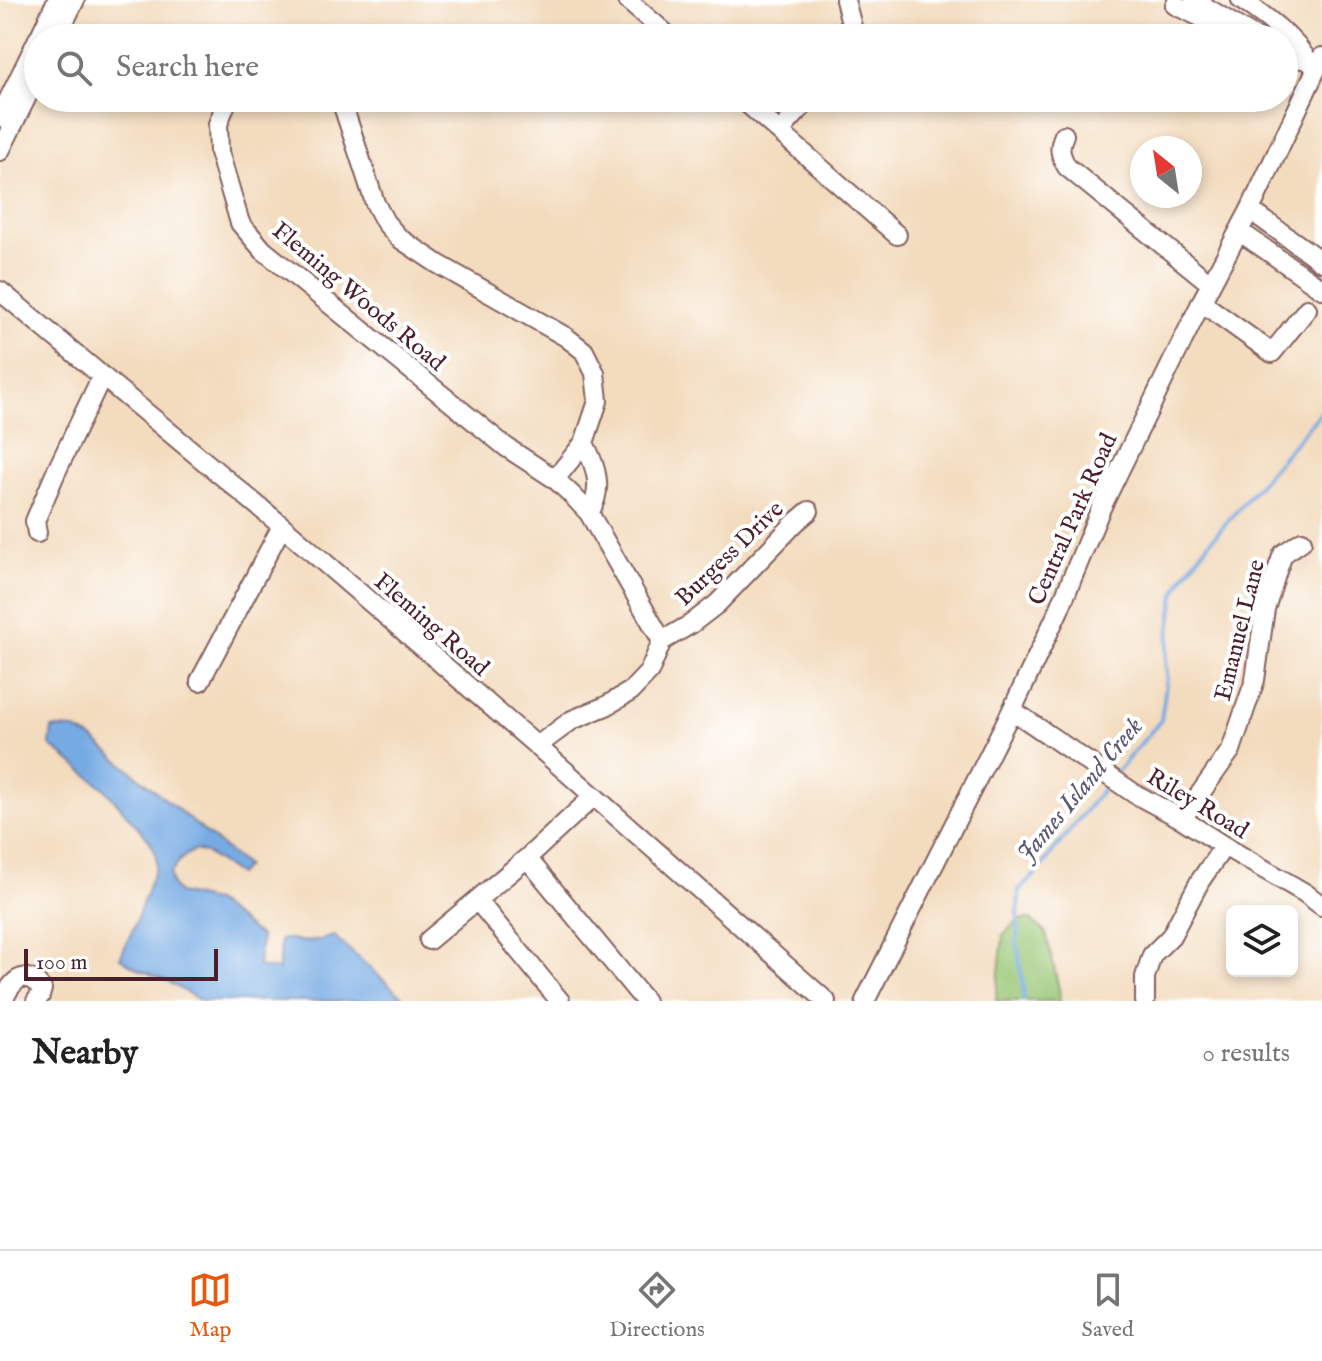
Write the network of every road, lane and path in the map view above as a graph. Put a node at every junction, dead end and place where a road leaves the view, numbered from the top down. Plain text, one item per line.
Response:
1 (57, 0) edge
2 (75, 0) edge
3 (627, 0) edge
4 (845, 0) edge
5 (1194, 0) edge
6 (1241, 0) edge
7 (1175, 5) dead end
8 (46, 24) edge
9 (63, 24) edge
10 (655, 24) edge
11 (851, 24) edge
12 (1212, 24) edge
13 (1233, 24) edge
14 (1273, 24) edge
15 (1298, 47) edge
16 (1314, 61) edge
17 (24, 69) edge
18 (1298, 89) edge
19 (24, 102) edge
20 (223, 112) edge
21 (345, 112) edge
22 (758, 112) edge
23 (797, 112) edge
24 (1287, 112) edge
25 (0, 117) edge
26 (780, 131) junction
27 (1064, 135) dead end
28 (0, 151) edge
29 (1250, 210) junction
30 (1239, 231) junction
31 (897, 235) dead end
32 (1322, 262) edge
33 (1211, 284) junction
34 (1322, 289) edge
35 (0, 291) edge
36 (1201, 302) junction
37 (1307, 309) dead end
38 (102, 376) junction
39 (584, 443) junction
40 (555, 479) junction
41 (809, 511) dead end
42 (589, 513) junction
43 (282, 526) junction
44 (37, 533) dead end
45 (1302, 541) dead end
46 (662, 641) junction
47 (200, 681) dead end
48 (1012, 710) junction
49 (537, 746) junction
50 (594, 796) junction
51 (1182, 819) junction
52 (1224, 846) junction
53 (527, 858) junction
54 (477, 900) junction
55 (1322, 906) edge
56 (429, 940) dead end
57 (3, 1001) edge
58 (36, 1001) edge
59 (560, 1001) edge
60 (645, 1001) edge
61 (826, 1001) edge
62 (865, 1001) edge
63 (1145, 1001) edge

1 - 8 street
2 - 9 street
3 - 10 street
4 - 11 street
5 - 13 street
6 - 14 street
7 - 12 street
15 - 16 street
16 - 18 street, Central Park Road
17 - 25 street
19 - 28 street
20 - 40 street, Fleming Woods Road
21 - 39 street
22 - 26 street
23 - 26 street
24 - 29 street, Central Park Road
26 - 31 street
27 - 33 street
29 - 30 street, Central Park Road
29 - 32 street
30 - 33 street, Central Park Road
30 - 34 street
33 - 36 street, Central Park Road
35 - 38 street, Fleming Road
36 - 37 street
36 - 48 street, Central Park Road
38 - 43 street, Fleming Road
38 - 44 street
39 - 40 street
39 - 42 street
40 - 42 street, Fleming Woods Road
41 - 46 street, Burgess Drive
42 - 46 street, Fleming Woods Road
43 - 47 street
43 - 49 street, Fleming Road
45 - 51 street, Emanuel Lane
46 - 49 street
48 - 51 street, Riley Road
48 - 62 street, Central Park Road
49 - 50 street, Fleming Road
50 - 53 street
50 - 61 street, Fleming Road
51 - 52 street, Riley Road
52 - 55 street, Riley Road
52 - 63 street
53 - 54 street
53 - 60 street
54 - 56 street
54 - 59 street
57 - 58 street

